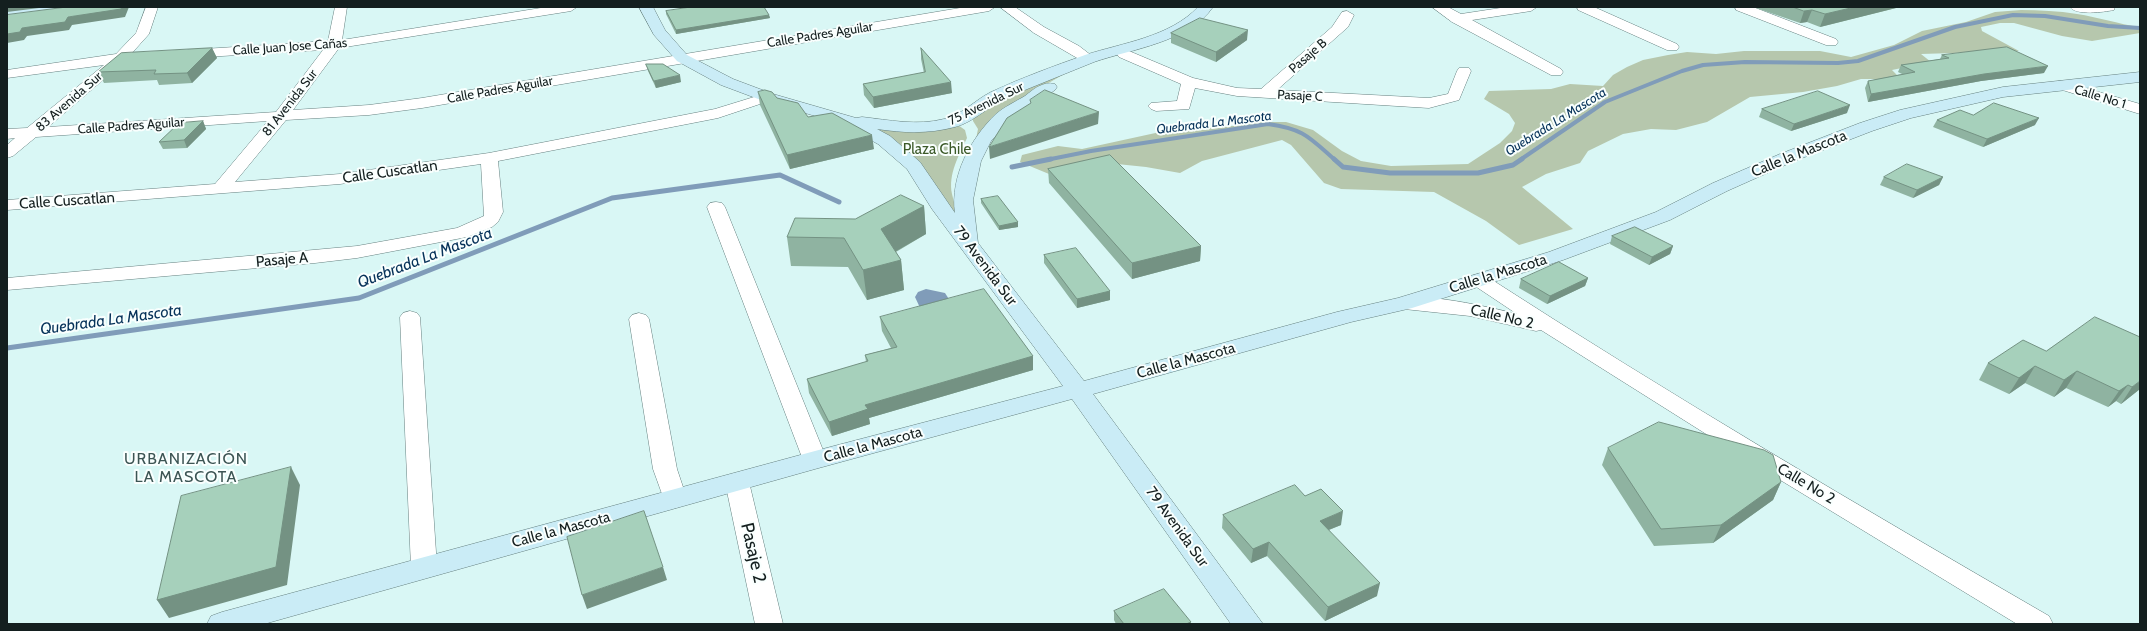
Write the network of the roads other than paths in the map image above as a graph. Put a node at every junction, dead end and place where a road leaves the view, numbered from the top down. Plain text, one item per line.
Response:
1 (152, 7) edge
2 (341, 7) edge
3 (571, 7) edge
4 (646, 7) edge
5 (989, 7) edge
6 (1006, 7) edge
7 (1206, 7) edge
8 (1438, 7) edge
9 (1531, 7) edge
10 (1583, 7) edge
11 (1741, 7) edge
12 (2076, 7) edge
13 (2109, 7) edge
14 (61, 8) edge
15 (939, 11) edge
16 (7, 13) edge
17 (1347, 15) dead end
18 (7, 18) edge
19 (1458, 19) junction
20 (1145, 42) junction
21 (1831, 42) dead end
22 (334, 45) junction
23 (1672, 47) dead end
24 (175, 54) edge
25 (1124, 54) junction
26 (152, 56) edge
27 (120, 58) junction
28 (682, 58) junction
29 (1089, 59) junction
30 (1464, 71) dead end
31 (1556, 72) dead end
32 (7, 74) edge
33 (2140, 76) edge
34 (1189, 82) junction
35 (2061, 85) junction
36 (1264, 94) junction
37 (767, 97) junction
38 (1156, 106) dead end
39 (2140, 110) edge
40 (281, 116) junction
41 (846, 119) junction
42 (961, 119) junction
43 (34, 132) junction
44 (7, 134) edge
45 (7, 153) edge
46 (489, 158) junction
47 (220, 189) junction
48 (963, 200) junction
49 (7, 205) edge
50 (716, 207) dead end
51 (969, 243) junction
52 (1479, 280) junction
53 (7, 284) edge
54 (1404, 303) junction
55 (410, 317) dead end
56 (639, 319) dead end
57 (1553, 329) junction
58 (1078, 390) junction
59 (815, 460) junction
60 (737, 482) junction
61 (674, 499) junction
62 (424, 567) junction
63 (222, 624) edge
64 (769, 624) edge
65 (1248, 624) edge
66 (2039, 624) edge

1 - 27 street, 83 Avenida Sur
2 - 22 street, 81 Avenida Sur
3 - 22 street, Calle Juan Jose Cañas
4 - 28 main road, 79 Avenida Sur
5 - 15 street, Calle Padres Aguilar
6 - 29 street
7 - 20 main road, 75 Avenida Sur
8 - 19 street
9 - 19 street
10 - 23 street
11 - 21 street
12 - 13 street
14 - 16 main road
14 - 18 main road
15 - 28 street, Calle Padres Aguilar
17 - 36 street, Pasaje B
19 - 31 street
20 - 25 main road, 75 Avenida Sur
20 - 29 main road, 75 Avenida Sur
22 - 24 street, Calle Juan Jose Cañas
22 - 40 street, 81 Avenida Sur
25 - 34 street, Pasaje C
25 - 48 main road, 75 Avenida Sur
26 - 27 street
27 - 32 street
27 - 43 street, 83 Avenida Sur
28 - 37 main road, 79 Avenida Sur
28 - 40 street, Calle Padres Aguilar
29 - 42 main road, 75 Avenida Sur
30 - 36 street, Pasaje C
33 - 35 main road, Calle la Mascota
34 - 36 street, Pasaje C
34 - 38 street
35 - 39 street, Calle No 1
35 - 52 main road, Calle la Mascota
37 - 41 main road, 79 Avenida Sur
37 - 46 street, Calle Cuscatlan
40 - 43 street, Calle Padres Aguilar
40 - 47 street, 81 Avenida Sur
41 - 42 main road, 75 Avenida Sur
41 - 51 main road, 79 Avenida Sur
42 - 48 main road
43 - 44 street, Calle Padres Aguilar
43 - 45 street, 83 Avenida Sur
46 - 47 street, Calle Cuscatlan
46 - 53 street, Pasaje A
47 - 49 street, Calle Cuscatlan
48 - 51 main road, 75 Avenida Sur
50 - 59 street
51 - 58 main road, 79 Avenida Sur
52 - 54 main road, Calle la Mascota
52 - 57 street, Calle No 2
54 - 57 street, Calle No 2
54 - 58 main road, Calle la Mascota
55 - 62 street
56 - 61 street
57 - 66 street, Calle No 2
58 - 59 main road, Calle la Mascota
58 - 65 main road, 79 Avenida Sur
59 - 60 main road, Calle la Mascota
60 - 61 main road, Calle la Mascota
60 - 64 street, Pasaje 2
61 - 62 main road, Calle la Mascota
62 - 63 main road, Calle la Mascota

